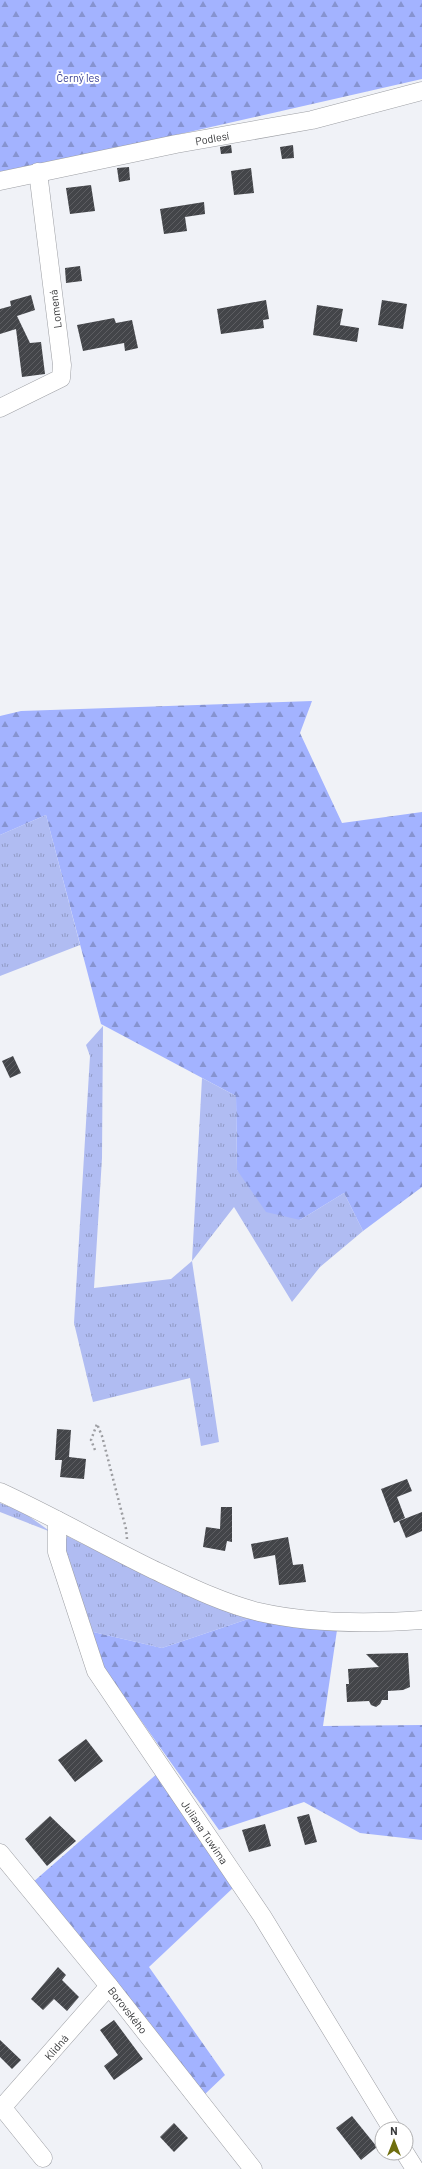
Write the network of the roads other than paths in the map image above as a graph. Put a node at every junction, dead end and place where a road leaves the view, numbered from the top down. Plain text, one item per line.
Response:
1 (422, 91) edge
2 (38, 172) junction
3 (0, 181) edge
4 (0, 408) edge
5 (0, 1492) edge
6 (57, 1520) junction
7 (422, 1620) edge
8 (0, 1853) edge
9 (110, 1986) junction
10 (1, 2109) edge
11 (387, 2121) edge
12 (43, 2158) dead end
13 (253, 2169) edge

1 - 2 street, Podlesí
2 - 3 street, Podlesí
2 - 4 street, Lomená
5 - 6 street
6 - 7 street
6 - 11 street, Juliana Tuwima
8 - 9 street, Borovského
9 - 10 street, Klidná
9 - 13 street, Borovského
10 - 12 street, Klidná

